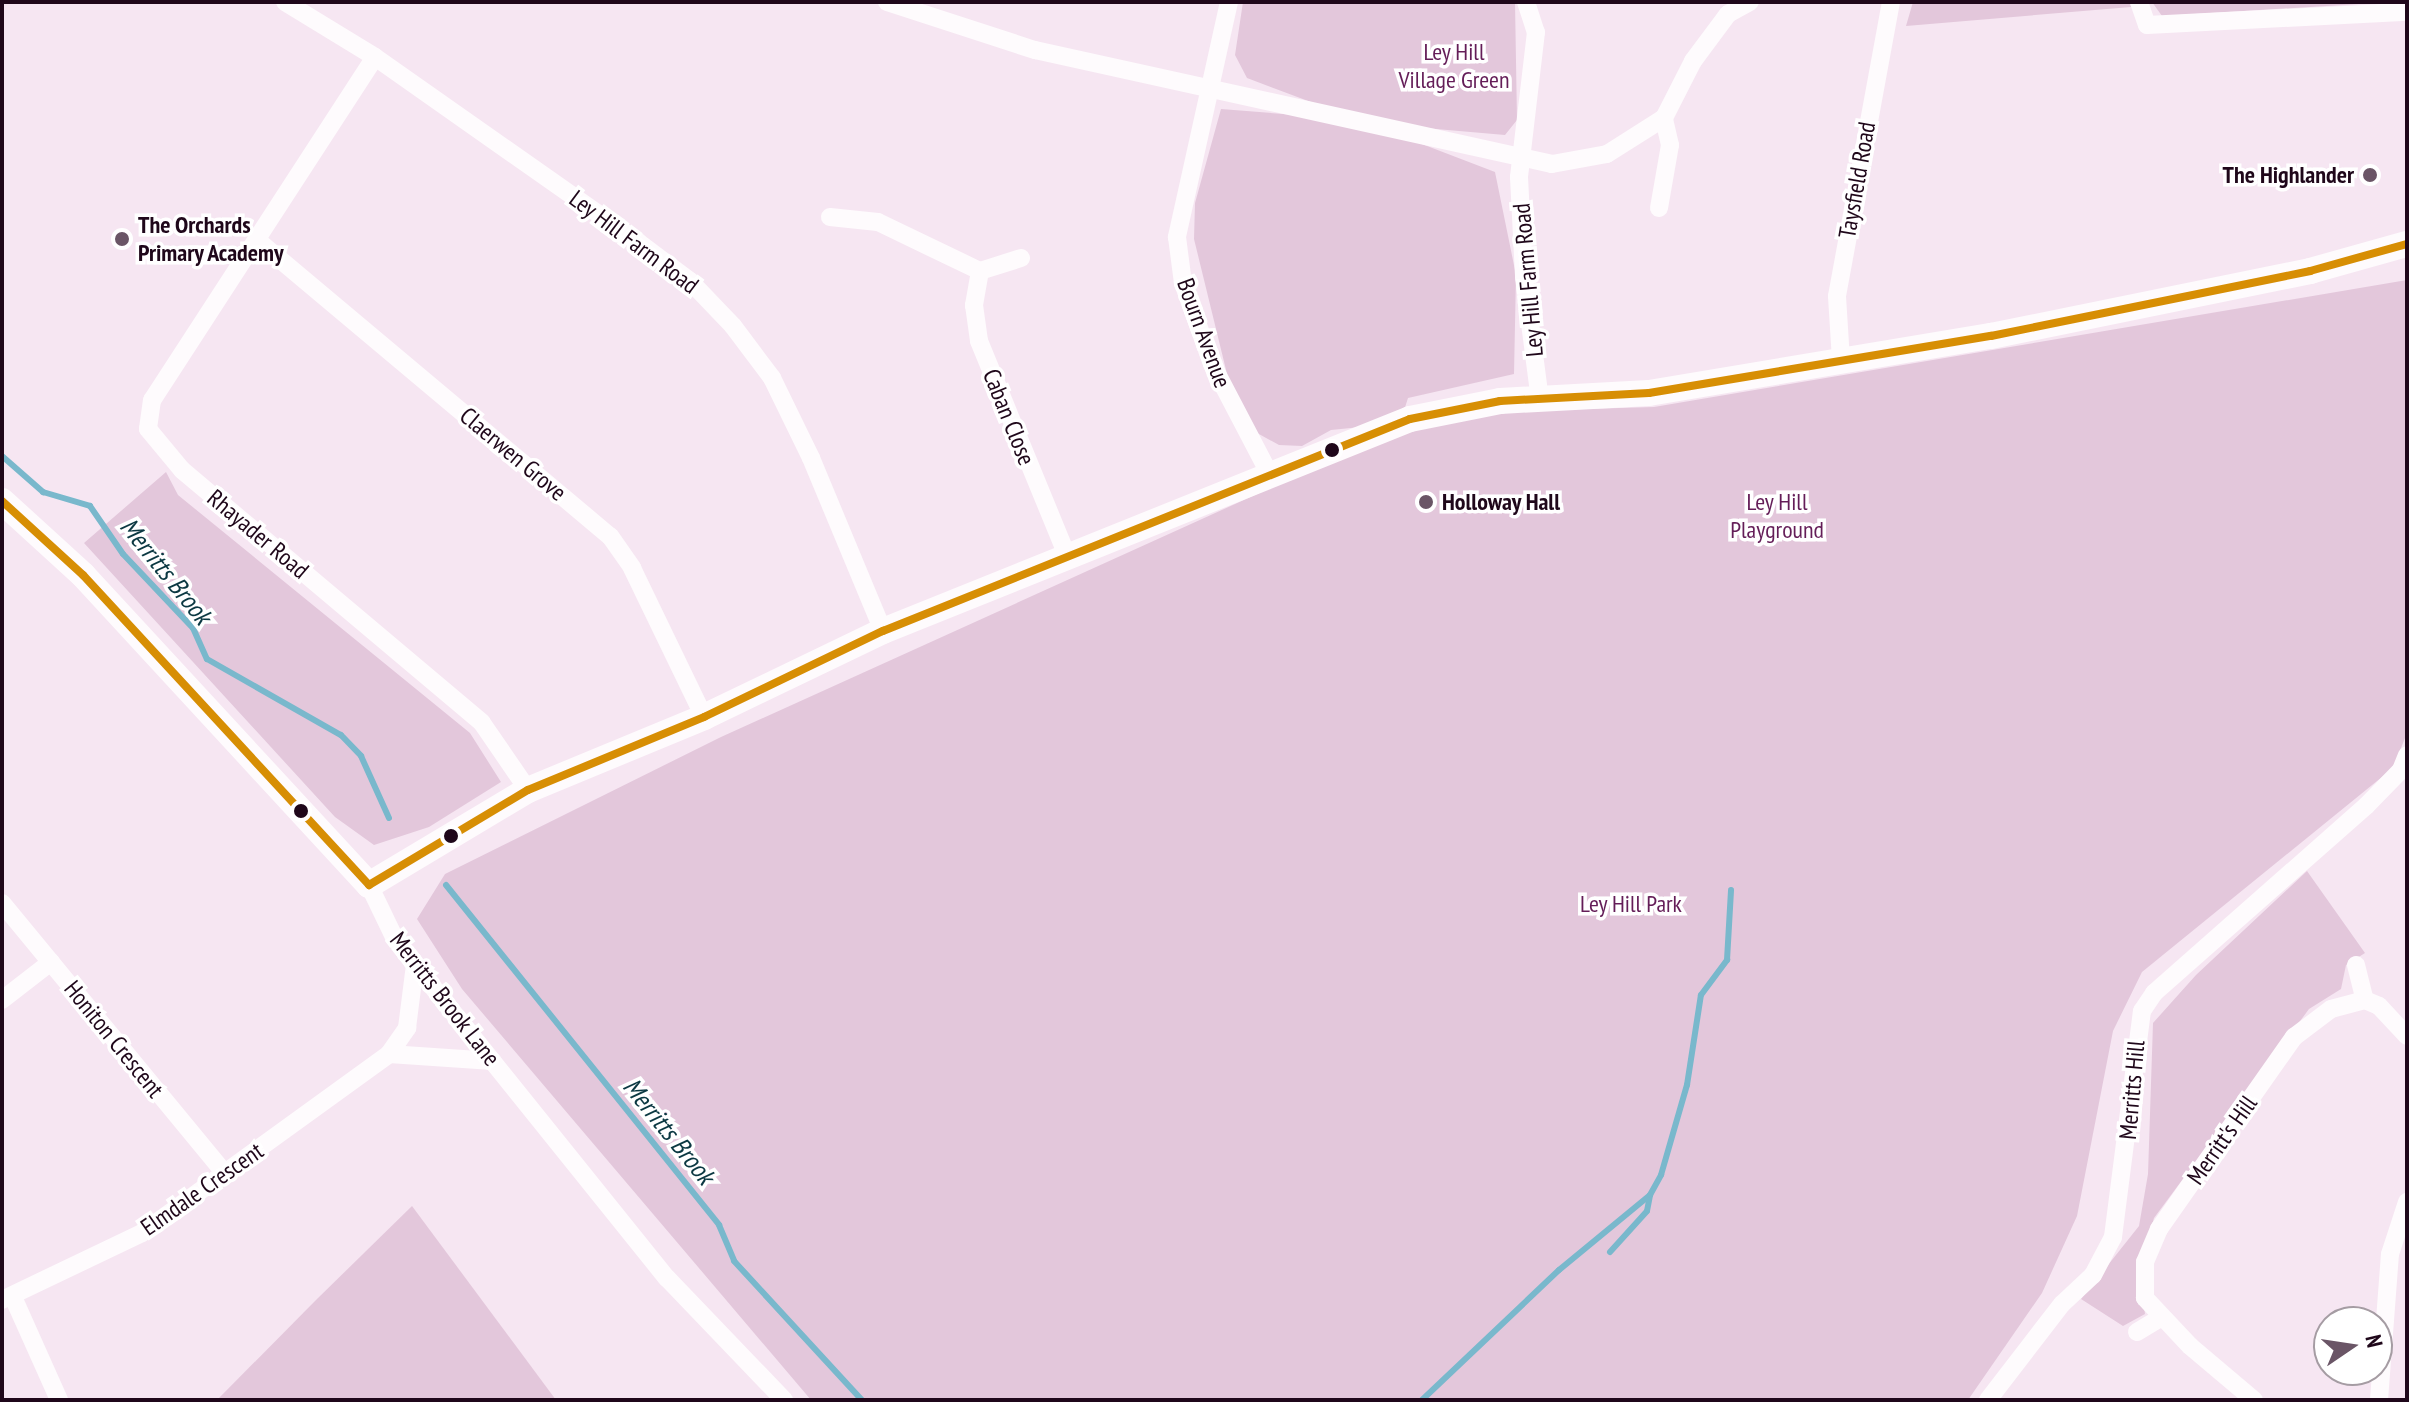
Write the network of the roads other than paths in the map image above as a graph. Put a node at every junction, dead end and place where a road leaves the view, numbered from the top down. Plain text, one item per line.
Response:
1 (285, 2) edge
2 (887, 2) edge
3 (1229, 2) edge
4 (1526, 2) edge
5 (1750, 2) edge
6 (1891, 2) edge
7 (2139, 2) edge
8 (1724, 8) edge
9 (2407, 12) edge
10 (375, 57) junction
11 (1208, 87) junction
12 (1664, 118) junction
13 (1522, 160) junction
14 (1659, 208) dead end
15 (830, 217) dead end
16 (258, 241) junction
17 (2405, 247) edge
18 (1021, 258) dead end
19 (980, 271) junction
20 (1841, 360) junction
21 (1540, 400) junction
22 (1270, 475) junction
23 (2, 501) edge
24 (1068, 558) junction
25 (883, 631) junction
26 (704, 717) junction
27 (2407, 755) edge
28 (528, 790) junction
29 (369, 885) junction
30 (2, 903) edge
31 (51, 962) junction
32 (415, 965) junction
33 (2356, 965) dead end
34 (2, 1000) edge
35 (2365, 1000) junction
36 (2407, 1036) edge
37 (389, 1054) junction
38 (493, 1061) junction
39 (226, 1175) junction
40 (2407, 1202) edge
41 (8, 1299) edge
42 (2162, 1317) junction
43 (2137, 1332) dead end
44 (59, 1400) edge
45 (784, 1400) edge
46 (1988, 1400) edge
47 (2254, 1400) edge
48 (2379, 1400) edge

1 - 10 street, Ley Hill Farm Road
2 - 11 street
3 - 11 street, Bourn Avenue
4 - 13 street, Ley Hill Farm Road
5 - 8 street
6 - 20 street, Taysfield Road
7 - 9 street
8 - 12 street
10 - 16 street, Rhayader Road
10 - 25 street, Ley Hill Farm Road
11 - 13 street
11 - 22 street, Bourn Avenue
12 - 13 street
12 - 14 street
13 - 21 street, Ley Hill Farm Road
15 - 19 street
16 - 26 street, Claerwen Grove
16 - 28 street, Rhayader Road
17 - 20 street
18 - 19 street
19 - 24 street, Caban Close
20 - 21 street
21 - 22 street
22 - 24 street
23 - 29 street, Merritts Brook Lane
24 - 25 street
25 - 26 street
26 - 28 street
27 - 46 street, Merritts Hill
28 - 29 street
29 - 32 street, Merritts Brook Lane
30 - 31 street, Honiton Crescent
31 - 34 street
31 - 39 street, Honiton Crescent
32 - 37 street, Elmdale Crescent
32 - 38 street, Merritts Brook Lane
33 - 35 street
35 - 36 street
35 - 42 street, Merritt's Hill
37 - 38 street
37 - 39 street, Elmdale Crescent
38 - 45 street, Merritts Brook Lane
39 - 41 street, Elmdale Crescent
40 - 48 street
41 - 44 street
42 - 43 street
42 - 47 street

